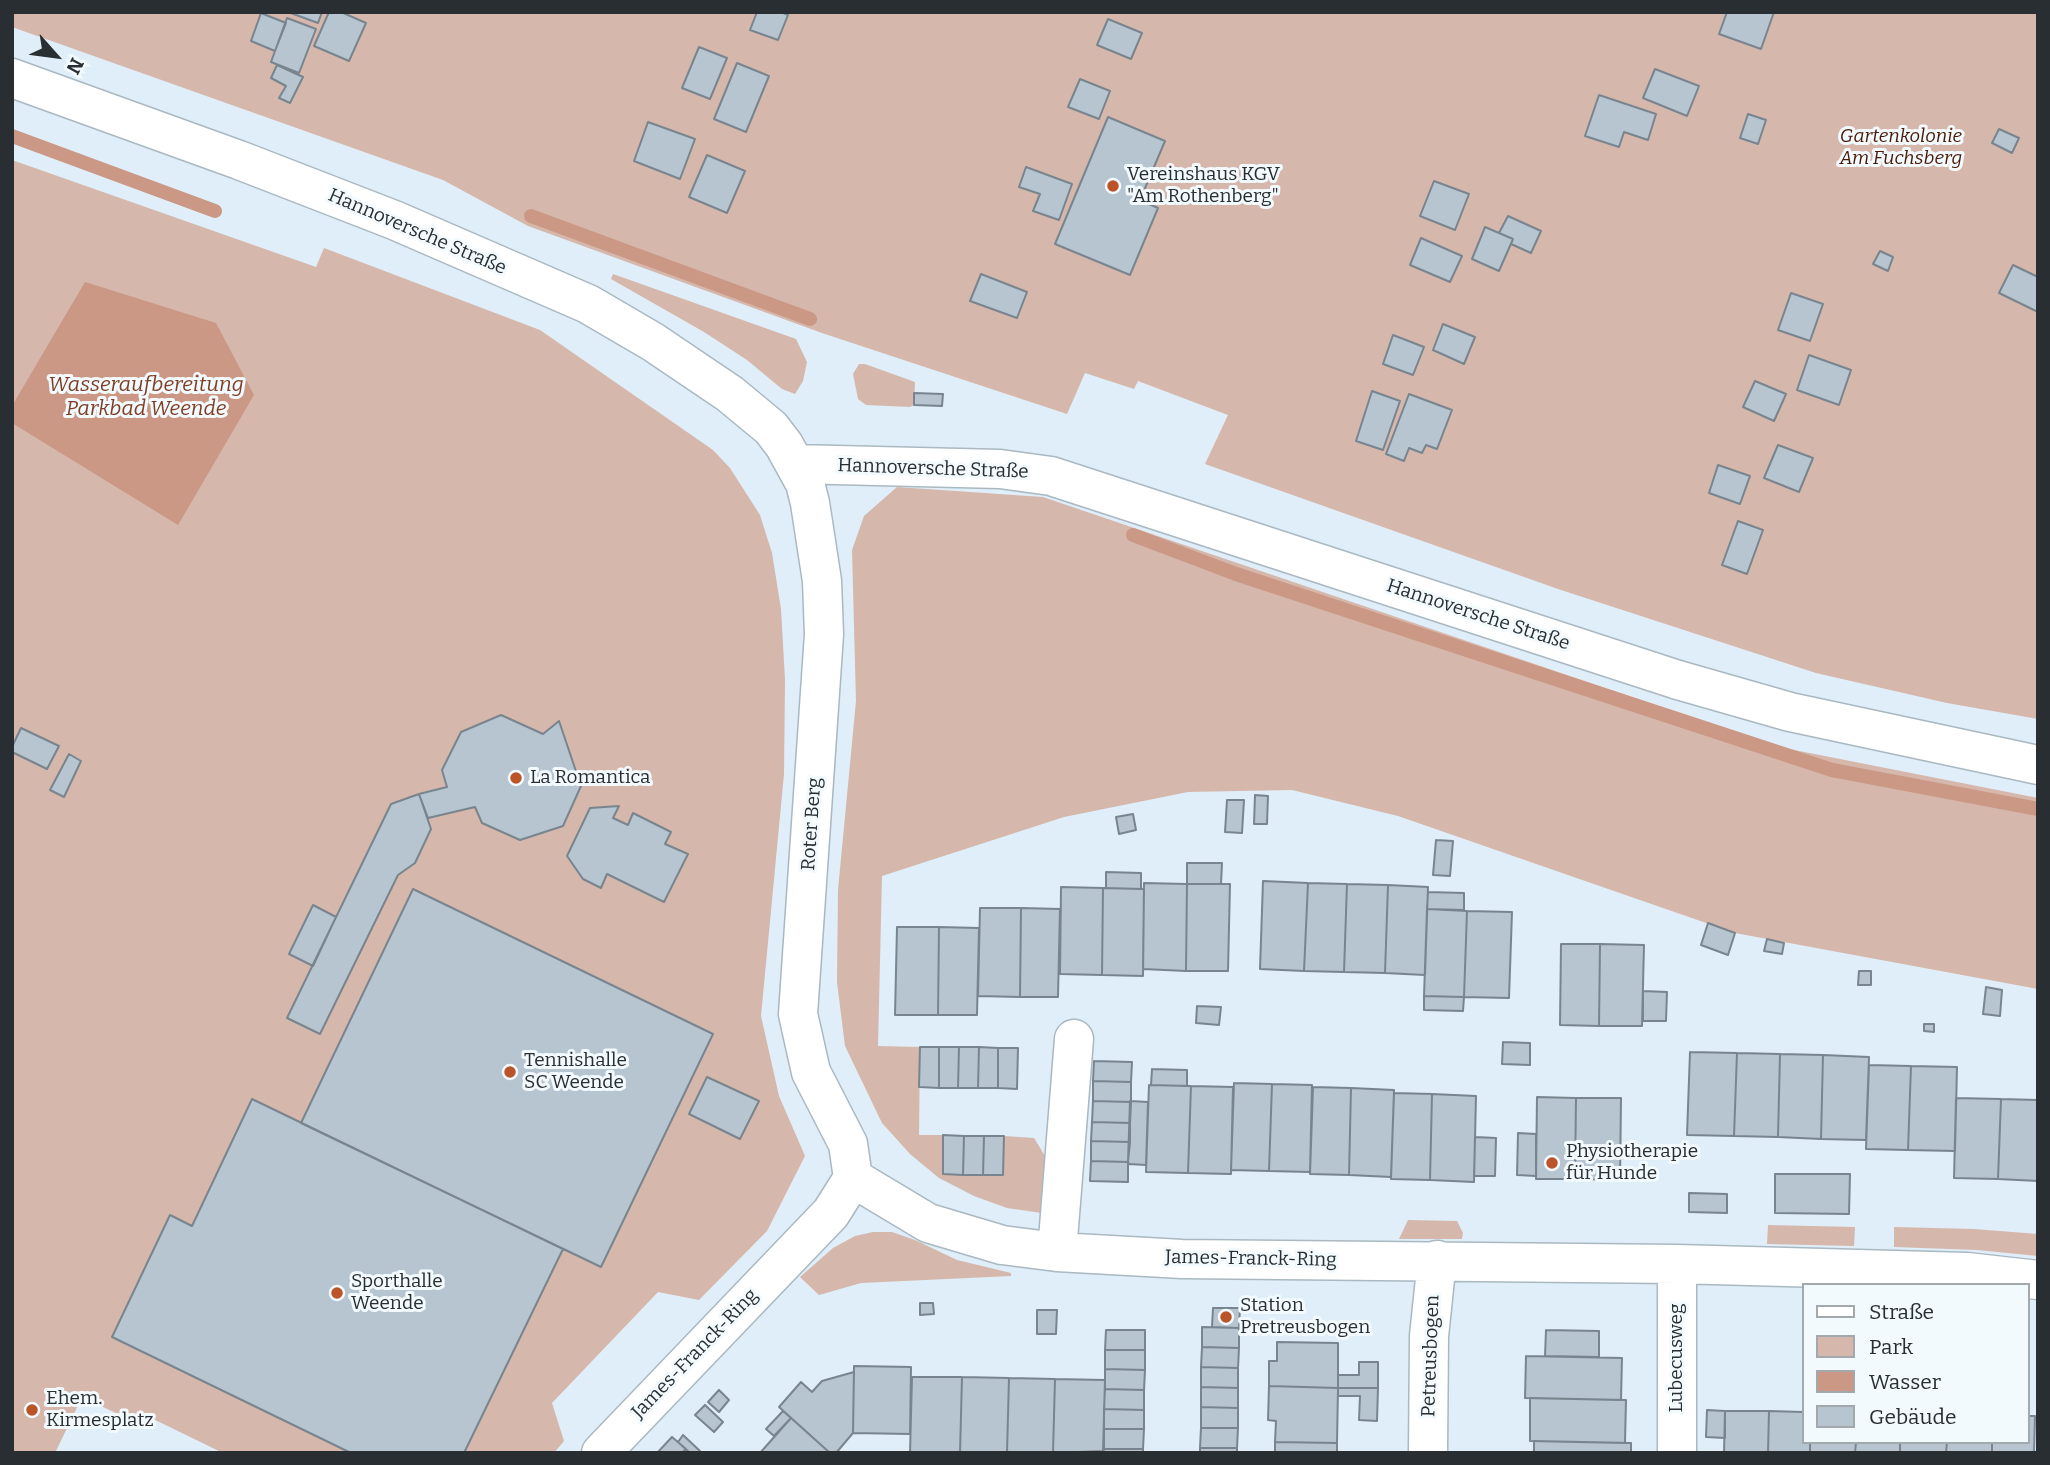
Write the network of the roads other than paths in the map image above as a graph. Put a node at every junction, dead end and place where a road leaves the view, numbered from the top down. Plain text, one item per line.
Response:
1 (12, 78) edge
2 (795, 464) junction
3 (2038, 765) edge
4 (1074, 1039) dead end
5 (853, 1178) junction
6 (1057, 1252) junction
7 (1437, 1260) junction
8 (1677, 1264) junction
9 (2038, 1280) edge
10 (601, 1453) edge
11 (1428, 1453) edge
12 (1677, 1453) edge

1 - 2 street, Hannoversche Straße
2 - 3 street, Hannoversche Straße
2 - 5 street, Roter Berg
4 - 6 street
5 - 6 street, James-Franck-Ring
5 - 10 street, James-Franck-Ring
6 - 7 street, James-Franck-Ring
7 - 8 street, James-Franck-Ring
7 - 11 street, Petreusbogen
8 - 9 street, James-Franck-Ring
8 - 12 street, Lubecusweg

